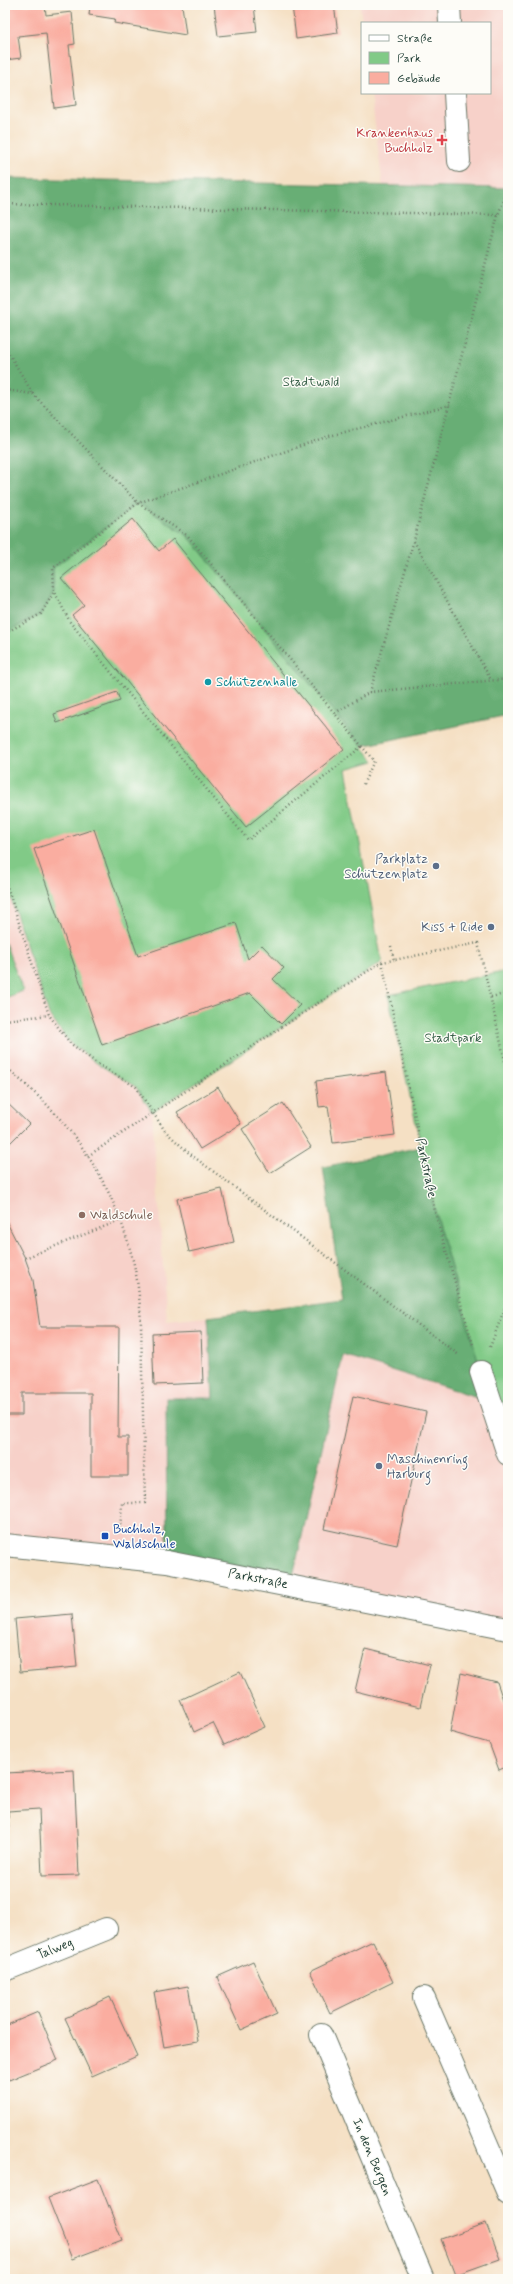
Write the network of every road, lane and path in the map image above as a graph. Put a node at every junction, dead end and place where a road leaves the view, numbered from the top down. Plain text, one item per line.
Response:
1 (449, 5) edge
2 (450, 22) edge
3 (455, 94) edge
4 (460, 161) dead end
5 (508, 190) edge
6 (5, 204) edge
7 (498, 215) junction
8 (5, 347) edge
9 (5, 390) edge
10 (33, 394) junction
11 (450, 404) junction
12 (138, 503) junction
13 (414, 540) junction
14 (54, 592) junction
15 (5, 633) edge
16 (508, 678) edge
17 (491, 680) junction
18 (370, 692) junction
19 (335, 714) junction
20 (362, 746) junction
21 (362, 787) dead end
22 (5, 880) edge
23 (391, 946) dead end
24 (394, 960) junction
25 (382, 962) junction
26 (508, 993) edge
27 (491, 997) junction
28 (49, 1015) junction
29 (5, 1020) edge
30 (5, 1066) edge
31 (508, 1072) edge
32 (152, 1112) junction
33 (88, 1156) junction
34 (121, 1220) junction
35 (25, 1258) dead end
36 (508, 1299) edge
37 (481, 1372) junction
38 (508, 1454) edge
39 (5, 1545) edge
40 (119, 1556) junction
41 (508, 1629) edge
42 (106, 1929) dead end
43 (5, 1970) edge
44 (424, 1998) dead end
45 (321, 2035) dead end
46 (508, 2193) edge
47 (423, 2279) edge

1 - 2 street
3 - 4 street
5 - 7 path
6 - 7 path
7 - 11 path
8 - 10 path
9 - 10 path
10 - 12 path
11 - 12 path
11 - 13 path
12 - 14 path
12 - 19 path
13 - 17 path
13 - 18 path
14 - 15 path
14 - 20 path
16 - 17 path
17 - 18 path
18 - 19 path
19 - 20 path
20 - 21 path
22 - 28 path
23 - 24 path
24 - 25 path
24 - 27 path
25 - 32 path
25 - 37 path, Parkstraße
26 - 27 path
27 - 31 path
28 - 29 path
28 - 32 path
30 - 33 path
32 - 33 path
32 - 37 path
33 - 34 path
34 - 35 path
34 - 40 path
36 - 37 path
37 - 38 street
39 - 40 street, Parkstraße
40 - 41 street, Parkstraße
42 - 43 street, Talweg
44 - 46 street
45 - 47 street, In den Bergen

